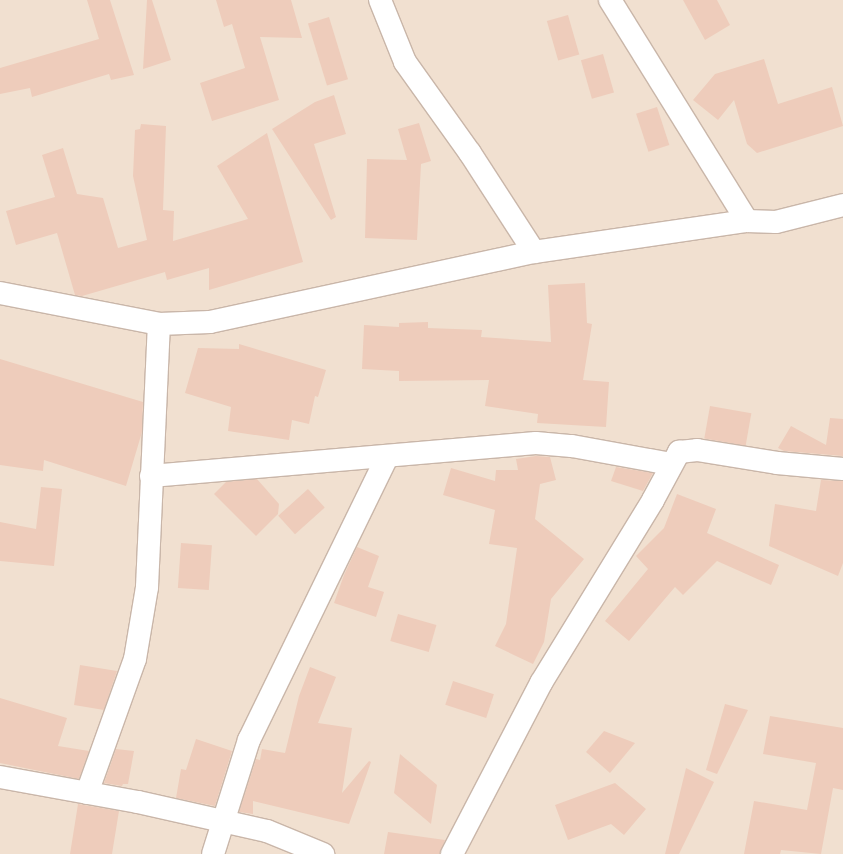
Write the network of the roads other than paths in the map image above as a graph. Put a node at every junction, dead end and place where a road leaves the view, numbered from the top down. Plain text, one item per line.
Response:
1 (380, 0) edge
2 (610, 0) edge
3 (843, 205) edge
4 (747, 221) junction
5 (534, 252) junction
6 (0, 293) edge
7 (159, 324) junction
8 (387, 457) junction
9 (671, 464) junction
10 (843, 469) edge
11 (151, 476) junction
12 (0, 777) edge
13 (86, 793) junction
14 (222, 821) junction
15 (213, 854) edge
16 (323, 854) edge
17 (452, 854) edge

1 - 5 street
2 - 4 street
3 - 4 street
4 - 5 street
5 - 7 street
6 - 7 street
7 - 11 street
8 - 9 street
8 - 11 street
8 - 14 street
9 - 10 street
9 - 17 street
11 - 13 street
12 - 13 street
13 - 14 street
14 - 15 street
14 - 16 street

